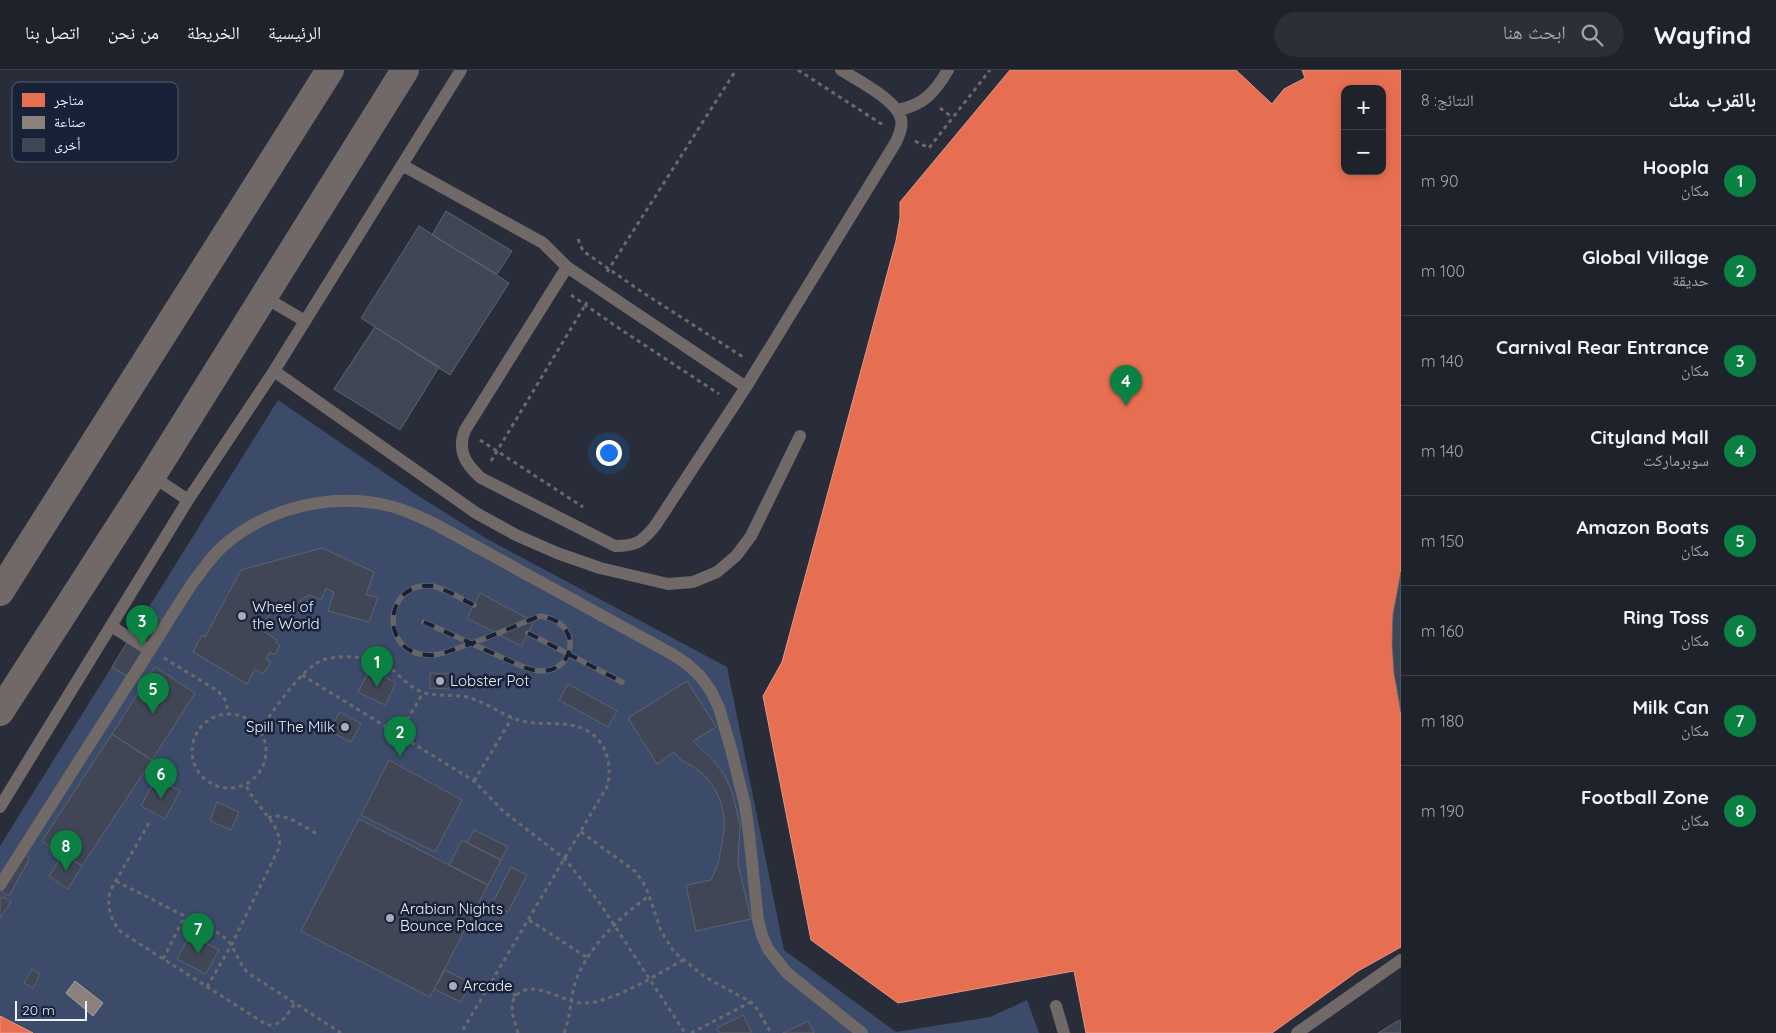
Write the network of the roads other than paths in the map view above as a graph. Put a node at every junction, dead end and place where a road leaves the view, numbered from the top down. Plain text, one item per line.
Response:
1 (330, 70) edge
2 (405, 70) edge
3 (461, 70) edge
4 (841, 70) edge
5 (948, 70) edge
6 (898, 110) junction
7 (402, 165) junction
8 (567, 267) junction
9 (264, 297) junction
10 (305, 321) junction
11 (274, 371) junction
12 (746, 386) junction
13 (800, 436) dead end
14 (152, 476) junction
15 (188, 500) junction
16 (0, 592) edge
17 (111, 626) junction
18 (149, 650) junction
19 (0, 712) edge
20 (0, 807) edge
21 (0, 885) edge
22 (1401, 960) edge
23 (1056, 1006) dead end
24 (862, 1033) edge
25 (1064, 1033) edge
26 (1297, 1033) edge

1 - 16 street
2 - 9 street
3 - 7 lane
4 - 6 lane
5 - 6 lane
6 - 12 lane
7 - 8 lane
7 - 10 lane
8 - 12 lane
8 - 12 lane
9 - 10 lane
9 - 14 street
10 - 11 lane
11 - 13 lane
11 - 15 lane
14 - 15 lane
14 - 19 street
15 - 17 lane
17 - 18 lane
17 - 20 lane
18 - 21 lane
18 - 24 lane
22 - 26 lane
23 - 25 lane

